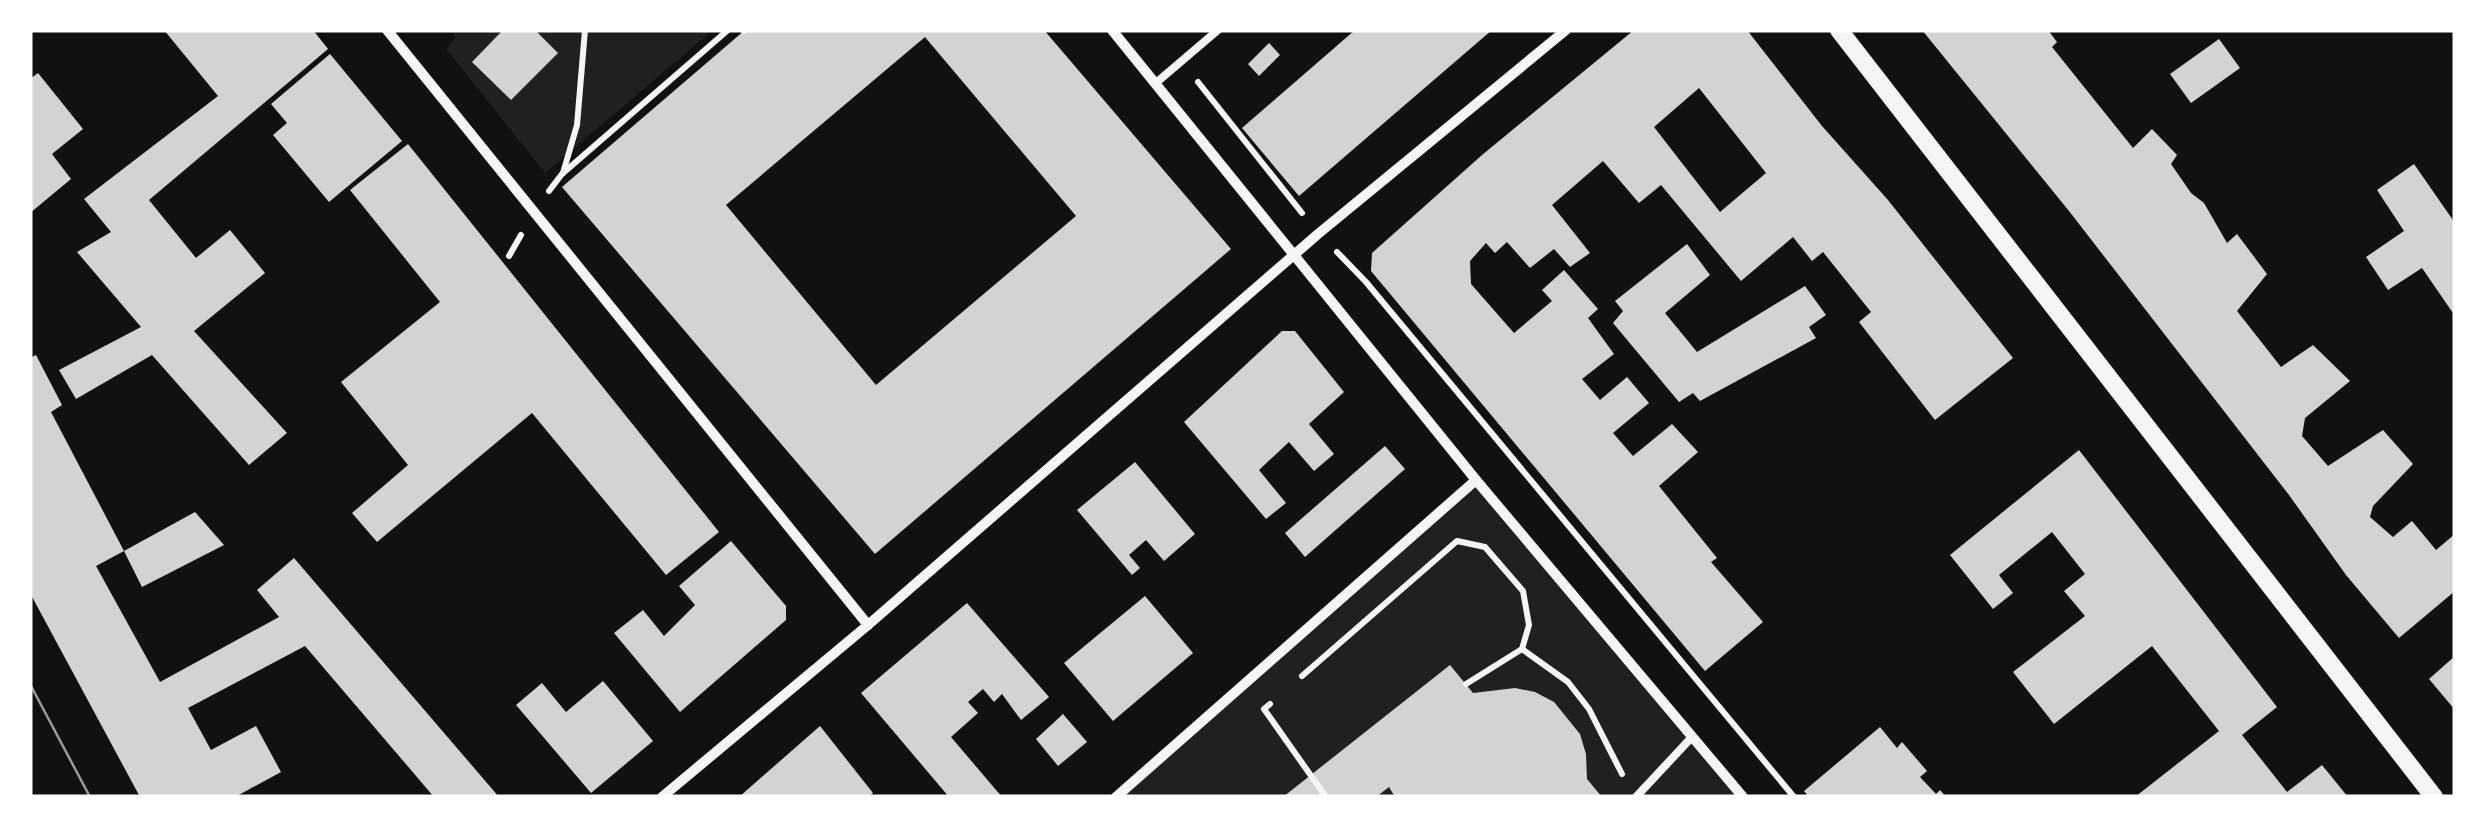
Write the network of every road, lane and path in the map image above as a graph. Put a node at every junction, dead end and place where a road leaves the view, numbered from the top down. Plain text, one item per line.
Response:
1 (387, 30) edge
2 (585, 30) edge
3 (728, 30) edge
4 (1112, 30) edge
5 (1218, 30) edge
6 (1566, 30) edge
7 (1839, 30) edge
8 (1181, 61) junction
9 (1157, 82) junction
10 (562, 174) junction
11 (534, 211) junction
12 (1318, 234) junction
13 (1296, 253) junction
14 (509, 256) dead end
15 (1476, 480) junction
16 (868, 625) junction
17 (1522, 649) junction
18 (1294, 683) dead end
19 (1466, 684) dead end
20 (1278, 696) dead end
21 (1692, 737) junction
22 (1625, 781) dead end
23 (662, 797) edge
24 (1116, 797) edge
25 (1326, 797) edge
26 (1636, 797) edge
27 (1742, 797) edge
28 (1794, 797) edge
29 (2434, 797) edge

1 - 11 street
2 - 10 path
3 - 10 path
4 - 9 street
5 - 8 lane
6 - 12 street
7 - 29 street
8 - 9 lane
8 - 12 path
9 - 13 street
10 - 11 path
11 - 14 path
11 - 16 street
12 - 13 street
12 - 28 path
13 - 15 street
13 - 16 street
15 - 21 street
15 - 24 street
16 - 23 street
17 - 18 path
17 - 19 path
17 - 22 path
20 - 25 path
21 - 26 lane
21 - 27 street

